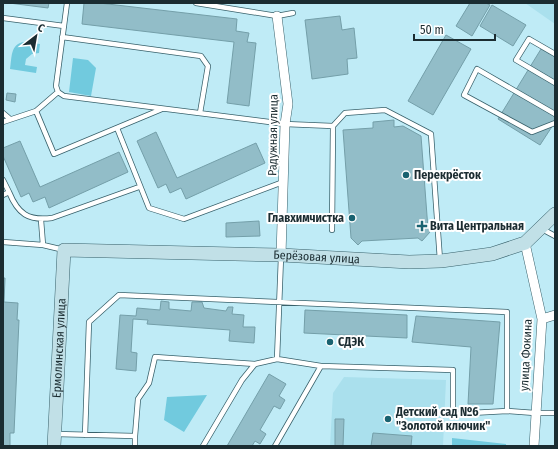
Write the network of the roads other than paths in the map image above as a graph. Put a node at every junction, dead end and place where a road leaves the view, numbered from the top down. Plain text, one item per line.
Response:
1 (66, 3) edge
2 (196, 3) edge
3 (293, 13) dead end
4 (277, 16) junction
5 (3, 18) edge
6 (64, 26) junction
7 (62, 37) junction
8 (555, 54) edge
9 (555, 83) edge
10 (58, 92) junction
11 (164, 109) junction
12 (36, 111) junction
13 (3, 113) edge
14 (200, 113) junction
15 (555, 114) edge
16 (10, 119) junction
17 (3, 122) edge
18 (285, 124) junction
19 (555, 124) edge
20 (333, 126) junction
21 (117, 128) junction
22 (3, 180) edge
23 (284, 182) junction
24 (139, 187) junction
25 (9, 192) junction
26 (3, 195) edge
27 (555, 214) edge
28 (41, 220) junction
29 (540, 228) junction
30 (332, 230) dead end
31 (555, 236) edge
32 (3, 242) edge
33 (525, 243) junction
34 (43, 245) junction
35 (64, 250) junction
36 (281, 255) junction
37 (440, 261) junction
38 (279, 302) junction
39 (555, 315) edge
40 (542, 319) junction
41 (277, 360) junction
42 (255, 364) junction
43 (321, 366) junction
44 (507, 411) junction
45 (535, 413) junction
46 (555, 413) edge
47 (85, 435) junction
48 (135, 436) junction
49 (54, 440) edge
50 (135, 446) edge
51 (203, 446) edge
52 (275, 446) edge
53 (534, 446) edge

1 - 6 lane
2 - 4 lane
3 - 4 lane
4 - 18 street, Радужная улица
5 - 6 lane
6 - 7 lane
7 - 10 lane
7 - 14 lane
8 - 9 lane
10 - 11 lane
10 - 12 lane
11 - 14 lane
11 - 21 lane
12 - 16 lane
12 - 21 lane
13 - 16 lane
14 - 18 lane
15 - 19 lane
16 - 17 lane
18 - 20 lane
18 - 23 street, Радужная улица
20 - 30 lane
20 - 37 lane
21 - 24 lane
22 - 25 lane
23 - 24 lane
23 - 36 street, Радужная улица
24 - 28 lane
25 - 26 lane
25 - 28 lane
27 - 29 street, Берёзовая улица
28 - 34 lane
29 - 31 lane
29 - 33 street, Берёзовая улица
32 - 34 lane
33 - 37 street, Берёзовая улица
33 - 40 street, улица Фокина
34 - 35 lane
35 - 36 street, Берёзовая улица
35 - 49 street, Ермолинская улица
36 - 37 street, Берёзовая улица
36 - 38 lane
38 - 41 lane
38 - 44 lane
38 - 47 lane
39 - 40 street
40 - 45 street, улица Фокина
41 - 42 lane
41 - 43 lane
42 - 48 lane
42 - 51 lane
43 - 44 lane
43 - 52 lane
44 - 45 lane
45 - 46 lane
45 - 53 street, улица Фокина
47 - 48 lane
47 - 49 lane
48 - 50 lane

